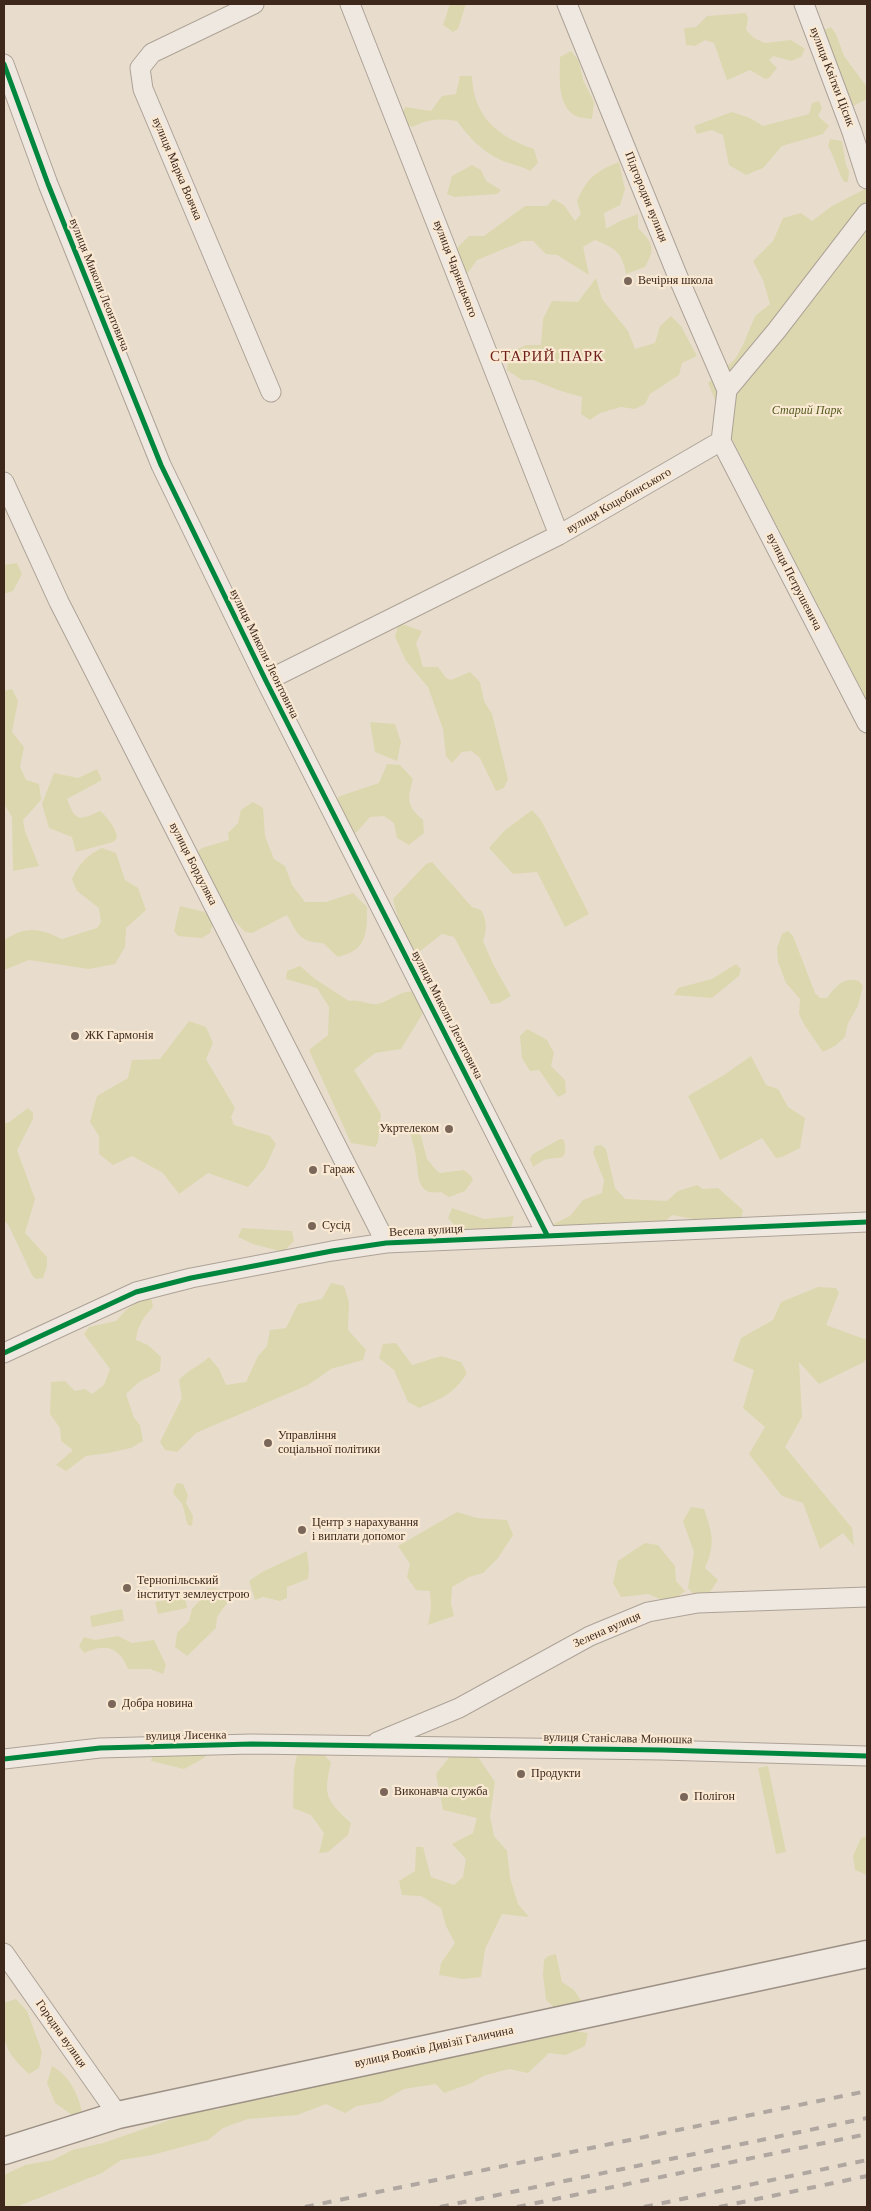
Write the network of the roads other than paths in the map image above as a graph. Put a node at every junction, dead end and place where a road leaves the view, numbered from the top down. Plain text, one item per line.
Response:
1 (254, 4) edge
2 (350, 4) edge
3 (567, 4) edge
4 (804, 4) edge
5 (4, 64) edge
6 (867, 179) edge
7 (867, 213) edge
8 (727, 390) junction
9 (270, 392) dead end
10 (721, 441) junction
11 (4, 482) edge
12 (559, 535) junction
13 (266, 681) junction
14 (867, 723) edge
15 (867, 1222) edge
16 (546, 1235) junction
17 (386, 1243) junction
18 (4, 1353) edge
19 (867, 1598) edge
20 (369, 1745) junction
21 (867, 1756) edge
22 (4, 1759) edge
23 (4, 1953) edge
24 (867, 1954) edge
25 (118, 2116) junction
26 (4, 2151) edge

1 - 9 street, вулиця Марка Вовчка
2 - 12 street, вулиця Чарнецького
3 - 8 street, Підгородня вулиця
4 - 6 street, вулиця Квітки Цісик
5 - 13 street, вулиця Миколи Леонтовича
7 - 8 street
8 - 10 street
10 - 12 street, вулиця Коцюбинського
10 - 14 street, вулиця Петрушевича
11 - 17 street, вулиця Бордуляка
12 - 13 street, вулиця Коцюбинського
13 - 16 street, вулиця Миколи Леонтовича
15 - 16 street, Весела вулиця
16 - 17 street, Весела вулиця
17 - 18 street, Весела вулиця
19 - 20 street, Зелена вулиця
20 - 21 street, вулиця Станіслава Монюшка
20 - 22 street, вулиця Лисенка
23 - 25 street, Городна вулиця
24 - 25 main road, вулиця Вояків Дивізії Галичина
25 - 26 main road, вулиця Вояків Дивізії Галичина

